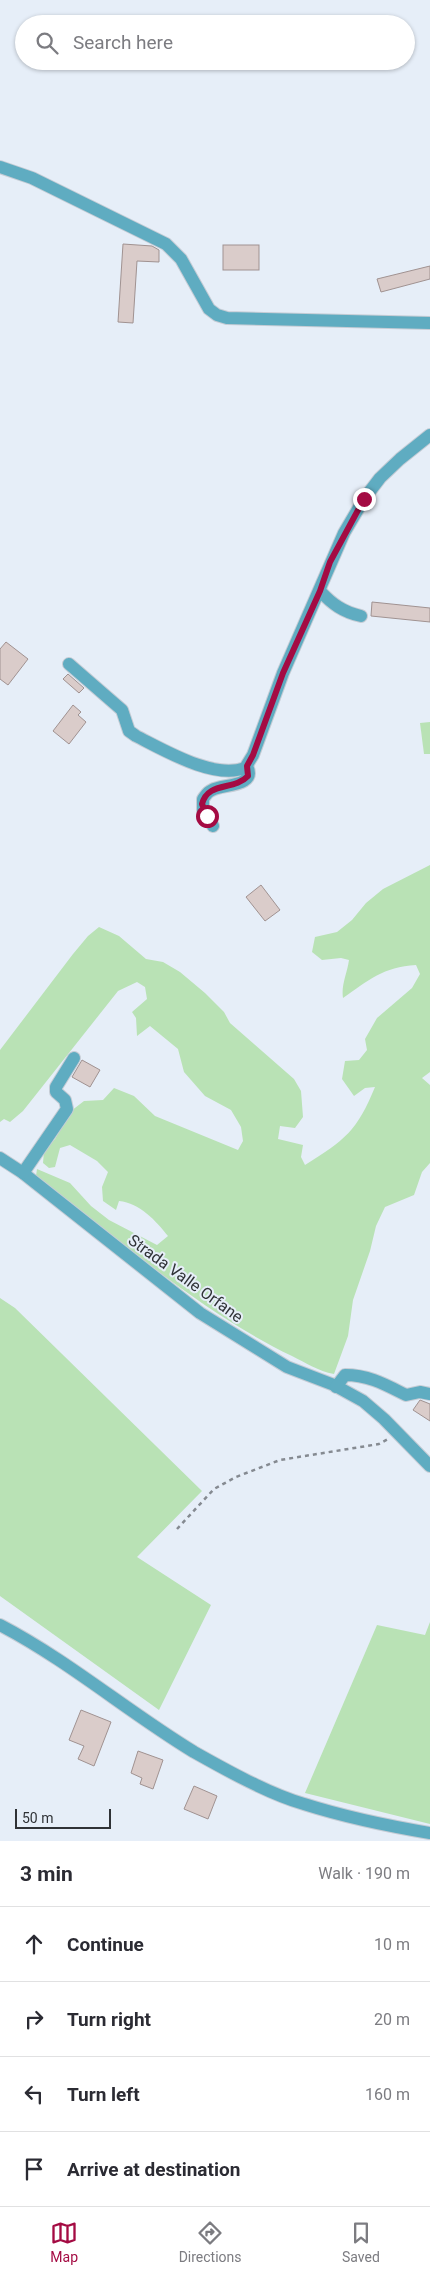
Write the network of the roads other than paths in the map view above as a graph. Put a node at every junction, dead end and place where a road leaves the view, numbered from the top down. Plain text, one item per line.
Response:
1 (0, 167) edge
2 (430, 323) edge
3 (430, 435) edge
4 (320, 591) junction
5 (361, 616) dead end
6 (69, 664) dead end
7 (247, 766) junction
8 (213, 826) dead end
9 (74, 1058) dead end
10 (0, 1158) edge
11 (23, 1173) junction
12 (336, 1386) junction
13 (430, 1394) edge
14 (430, 1466) edge
15 (0, 1625) edge
16 (430, 1833) edge

1 - 2 street
3 - 4 street
4 - 5 street
4 - 7 street
6 - 7 street
7 - 8 street
9 - 11 street
10 - 11 street, Strada Valle Orfane
11 - 12 street, Strada Valle Orfane
12 - 13 street
12 - 14 street, Strada Valle Orfane
15 - 16 street

